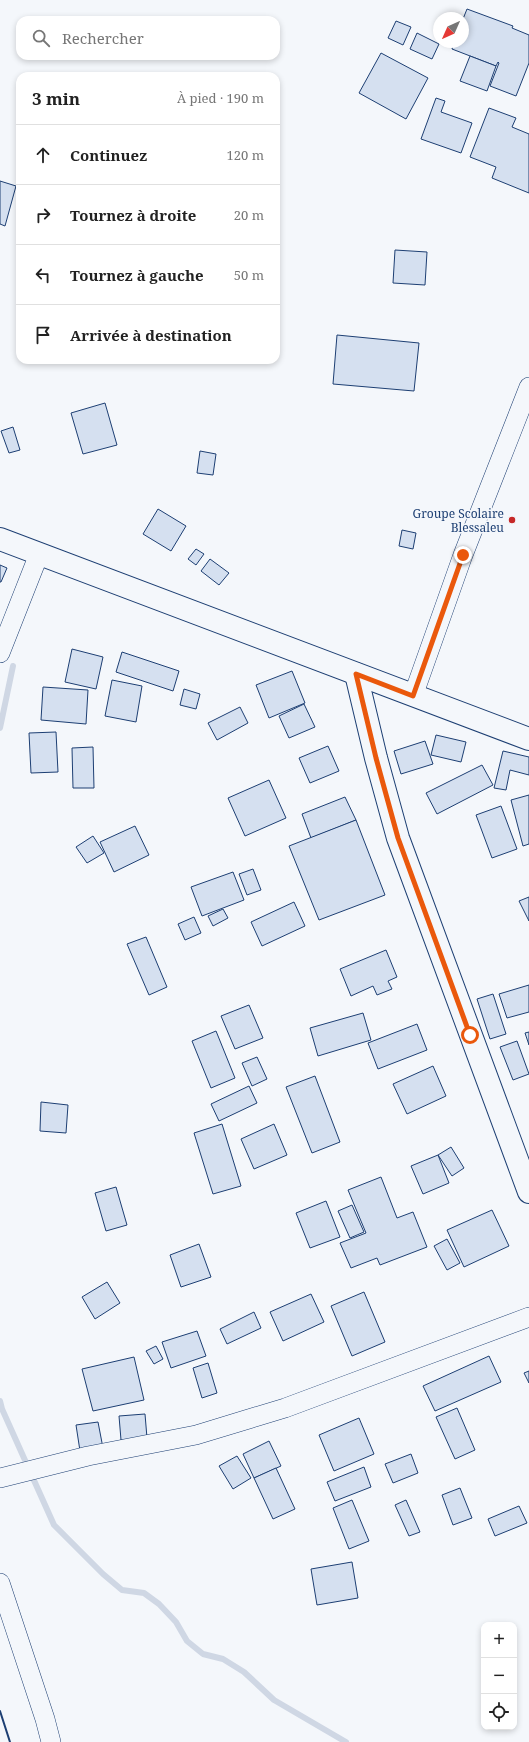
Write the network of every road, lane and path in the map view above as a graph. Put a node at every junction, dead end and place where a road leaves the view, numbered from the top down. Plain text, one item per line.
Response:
1 (529, 387) edge
2 (0, 539) edge
3 (39, 554) junction
4 (0, 653) edge
5 (356, 674) junction
6 (413, 696) junction
7 (529, 739) edge
8 (529, 1192) edge
9 (529, 1317) edge
10 (0, 1478) edge
11 (0, 1583) edge
12 (51, 1742) edge

1 - 6 street
2 - 3 main road
3 - 4 street
3 - 5 main road
5 - 6 main road
5 - 8 main road
6 - 7 main road
9 - 10 street
11 - 12 street

